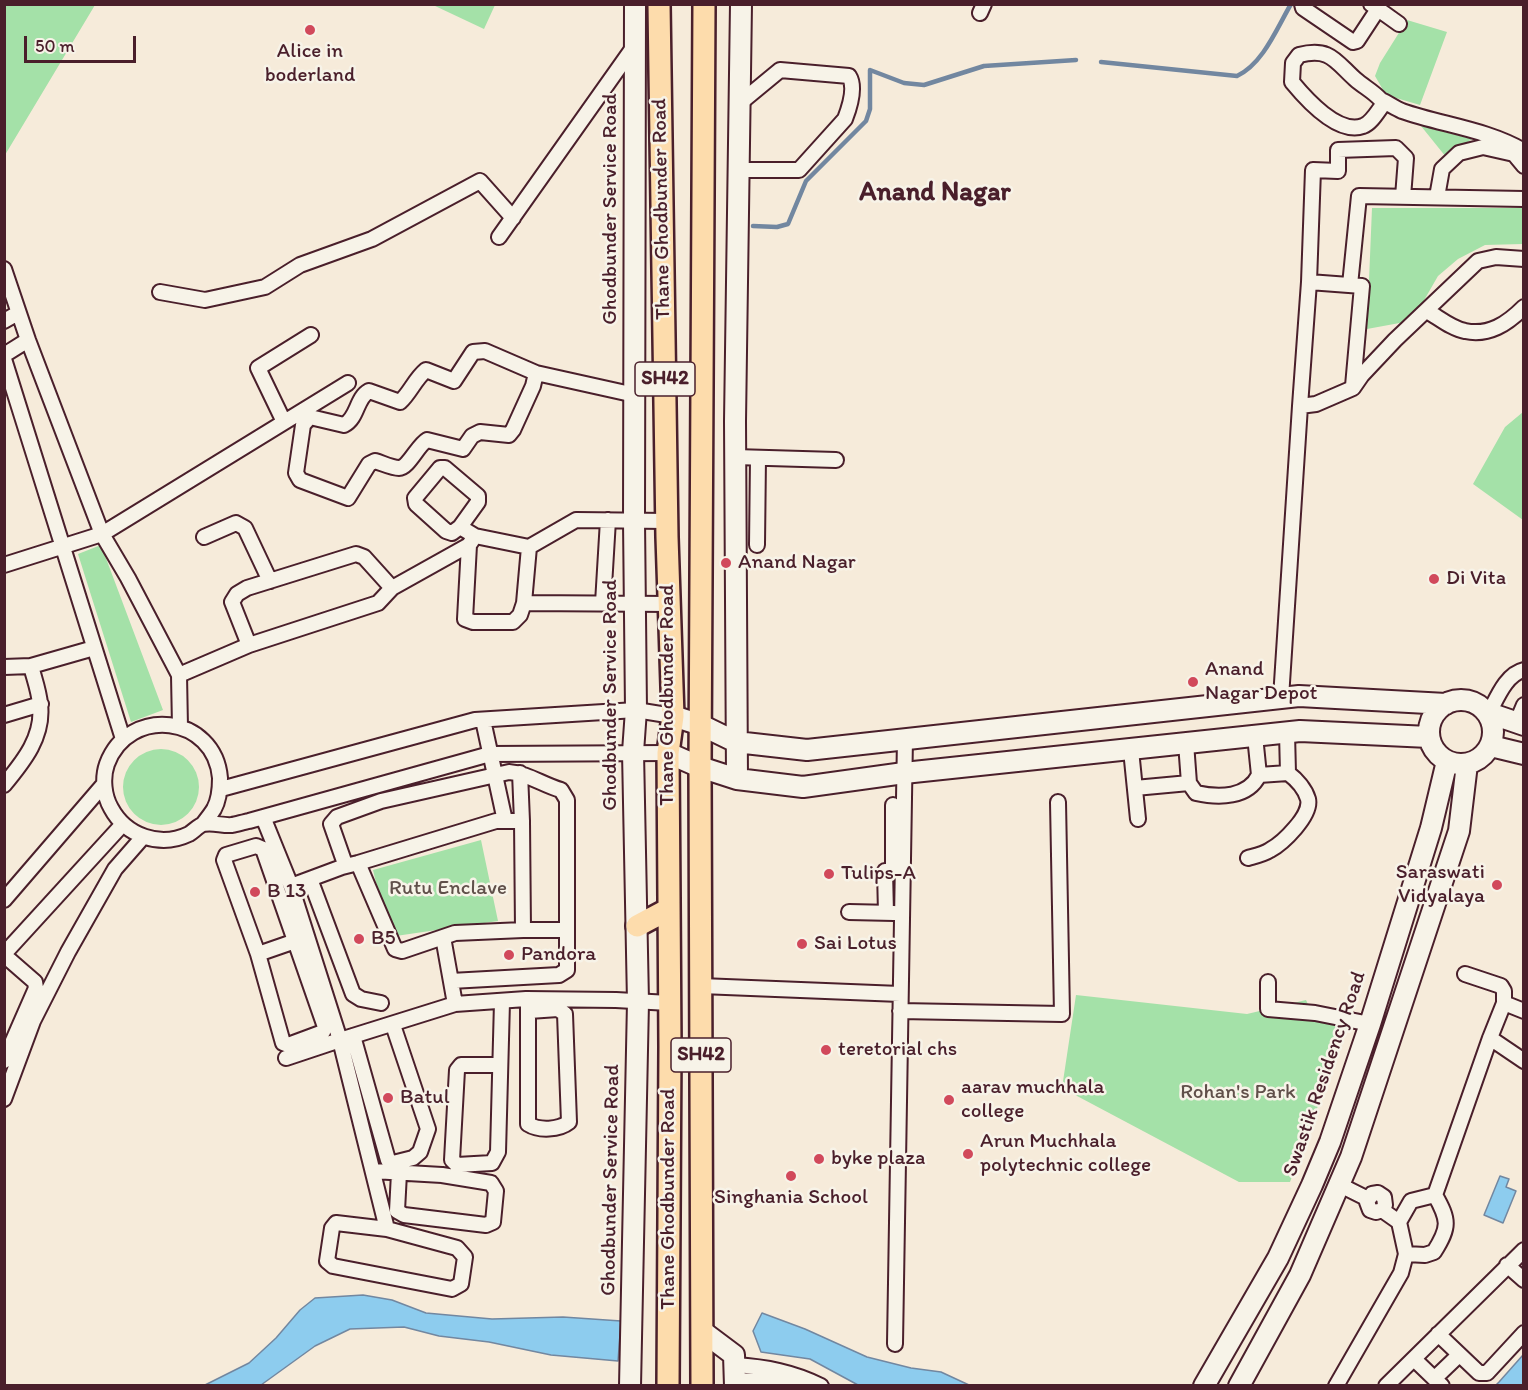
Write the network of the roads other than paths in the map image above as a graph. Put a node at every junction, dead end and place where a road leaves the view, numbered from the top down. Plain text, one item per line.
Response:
1 (635, 4) edge
2 (659, 4) edge
3 (704, 4) edge
4 (741, 4) edge
5 (1302, 4) edge
6 (1374, 7) edge
7 (1399, 24) dead end
8 (635, 45) junction
9 (1385, 102) junction
10 (740, 103) junction
11 (1524, 151) edge
12 (1524, 166) edge
13 (738, 170) junction
14 (1403, 197) junction
15 (1437, 197) junction
16 (1524, 200) edge
17 (513, 218) junction
18 (500, 237) dead end
19 (1524, 259) edge
20 (4, 269) edge
21 (1309, 282) junction
22 (1350, 285) junction
23 (160, 292) dead end
24 (1524, 307) edge
25 (1426, 311) junction
26 (18, 312) junction
27 (4, 321) edge
28 (312, 335) dead end
29 (28, 340) junction
30 (4, 357) edge
31 (536, 373) junction
32 (348, 383) dead end
33 (1353, 388) junction
34 (635, 395) junction
35 (1300, 406) junction
36 (284, 422) junction
37 (735, 457) junction
38 (758, 458) junction
39 (836, 460) dead end
40 (608, 520) junction
41 (634, 521) junction
42 (667, 521) junction
43 (460, 527) junction
44 (102, 534) junction
45 (204, 537) dead end
46 (472, 541) junction
47 (757, 545) dead end
48 (63, 546) junction
49 (529, 547) junction
50 (4, 565) edge
51 (270, 581) junction
52 (392, 588) junction
53 (524, 603) junction
54 (603, 603) junction
55 (635, 604) junction
56 (670, 604) junction
57 (249, 645) junction
58 (94, 648) junction
59 (32, 666) junction
60 (4, 667) edge
61 (1524, 670) edge
62 (179, 675) junction
63 (1281, 698) junction
64 (41, 704) junction
65 (1446, 704) junction
66 (1524, 705) edge
67 (636, 710) junction
68 (1489, 713) junction
69 (4, 715) edge
70 (673, 716) junction
71 (483, 720) junction
72 (701, 725) junction
73 (1520, 725) edge
74 (180, 727) junction
75 (1287, 733) junction
76 (1255, 736) junction
77 (1429, 737) junction
78 (905, 738) junction
79 (123, 739) junction
80 (736, 742) junction
81 (1186, 743) junction
82 (1491, 746) junction
83 (1131, 750) junction
84 (633, 752) junction
85 (668, 753) junction
86 (490, 754) junction
87 (1524, 754) edge
88 (1447, 761) junction
89 (1467, 764) junction
90 (700, 767) junction
91 (520, 773) junction
92 (904, 773) junction
93 (1288, 773) junction
94 (1259, 775) junction
95 (494, 776) junction
96 (736, 779) junction
97 (1189, 783) junction
98 (104, 784) junction
99 (4, 785) edge
100 (1135, 788) junction
101 (220, 789) junction
102 (1058, 802) dead end
103 (893, 805) dead end
104 (263, 817) junction
105 (1138, 819) dead end
106 (505, 821) junction
107 (522, 821) junction
108 (203, 824) junction
109 (122, 825) junction
110 (143, 837) junction
111 (1248, 858) dead end
112 (358, 863) junction
113 (342, 867) junction
114 (898, 871) junction
115 (310, 879) junction
116 (291, 886) junction
117 (4, 900) edge
118 (669, 909) junction
119 (849, 912) dead end
120 (886, 913) junction
121 (902, 913) junction
122 (637, 926) junction
123 (523, 930) junction
124 (567, 930) junction
125 (443, 937) junction
126 (301, 939) junction
127 (258, 954) junction
128 (4, 955) edge
129 (1466, 974) dead end
130 (451, 981) junction
131 (1268, 982) dead end
132 (350, 985) junction
133 (701, 987) junction
134 (326, 994) junction
135 (900, 994) junction
136 (502, 1002) junction
137 (638, 1002) junction
138 (381, 1003) dead end
139 (1504, 1003) junction
140 (455, 1004) junction
141 (669, 1004) junction
142 (529, 1005) junction
143 (900, 1011) junction
144 (1524, 1011) edge
145 (1370, 1024) junction
146 (393, 1025) junction
147 (347, 1038) junction
148 (1490, 1038) junction
149 (1522, 1057) edge
150 (286, 1058) dead end
151 (4, 1061) edge
152 (500, 1065) junction
153 (4, 1099) edge
154 (1323, 1156) junction
155 (373, 1171) junction
156 (399, 1173) junction
157 (1340, 1183) junction
158 (1312, 1185) junction
159 (1435, 1195) junction
160 (1411, 1201) junction
161 (1384, 1205) junction
162 (1399, 1222) junction
163 (387, 1229) junction
164 (1286, 1241) junction
165 (1524, 1250) edge
166 (1310, 1253) junction
167 (1406, 1254) junction
168 (1507, 1265) junction
169 (1524, 1280) edge
170 (702, 1330) junction
171 (1524, 1333) edge
172 (1438, 1334) junction
173 (895, 1344) dead end
174 (1459, 1355) junction
175 (1414, 1359) junction
176 (735, 1377) edge
177 (1439, 1382) edge
178 (771, 1384) edge
179 (630, 1386) edge
180 (668, 1386) edge
181 (702, 1386) edge
182 (794, 1386) edge
183 (821, 1386) edge
184 (1204, 1386) edge
185 (1239, 1386) edge
186 (1336, 1386) edge
187 (1386, 1386) edge

1 - 8 main road, Ghodbunder Service Road
2 - 42 main road, Thane Ghodbunder Road / SH42
3 - 72 main road, Thane Ghodbunder Road / SH42
4 - 10 main road
5 - 6 street
6 - 7 street
8 - 17 street
8 - 34 main road, Ghodbunder Service Road
9 - 9 street
9 - 11 street
10 - 13 main road
10 - 13 street
12 - 15 street
13 - 37 main road
14 - 15 street
14 - 21 street
14 - 22 street
15 - 16 street
17 - 18 street
17 - 23 street
19 - 25 street
20 - 26 street
21 - 22 street
21 - 35 street
22 - 33 street
24 - 25 street
25 - 33 street
26 - 27 street
26 - 29 street
28 - 36 street
29 - 30 street
29 - 44 street
30 - 48 street
31 - 31 street
31 - 34 street
32 - 36 street
33 - 35 street
34 - 41 main road, Ghodbunder Service Road
35 - 63 street
36 - 44 street
37 - 38 street
37 - 80 main road
38 - 39 street
38 - 47 street
40 - 41 street
40 - 49 street
40 - 54 street
41 - 42 street
41 - 55 main road, Ghodbunder Service Road
42 - 56 main road, Thane Ghodbunder Road / SH42
43 - 43 street
43 - 46 street
44 - 48 street
44 - 62 street
45 - 51 street
46 - 49 street
46 - 52 street
46 - 53 street
48 - 50 street
48 - 58 street
49 - 53 street
51 - 52 street
51 - 57 street
52 - 57 street
53 - 54 street
54 - 55 street
55 - 56 street
55 - 67 main road, Ghodbunder Service Road
56 - 70 main road, Thane Ghodbunder Road / SH42
57 - 62 street
58 - 59 street
58 - 79 street
59 - 60 street
59 - 64 street
61 - 68 street
62 - 74 street
63 - 65 main road
63 - 78 main road
64 - 69 street
64 - 99 street
65 - 68 main road
65 - 77 main road
66 - 73 street
67 - 70 street
67 - 71 street
67 - 84 main road, Ghodbunder Service Road
68 - 73 main road
68 - 82 main road
70 - 72 main road
70 - 85 main road, Thane Ghodbunder Road / SH42
71 - 86 street
71 - 101 street
72 - 80 main road
72 - 90 main road, Thane Ghodbunder Road / SH42
74 - 79 street
74 - 101 street
75 - 76 main road
75 - 77 main road
75 - 93 street
76 - 81 main road
76 - 94 street
77 - 88 main road
78 - 80 main road
78 - 92 street
79 - 98 street
80 - 96 main road
81 - 83 main road
81 - 97 street
82 - 87 main road
82 - 89 main road
83 - 92 main road
83 - 100 street
84 - 85 street
84 - 86 street
84 - 122 main road, Ghodbunder Service Road
85 - 90 main road
85 - 118 main road, Thane Ghodbunder Road / SH42
86 - 95 street
86 - 104 street
88 - 89 main road
88 - 145 main road, Swastik Residency Road
89 - 157 main road
90 - 96 main road
90 - 133 main road, Thane Ghodbunder Road / SH42
91 - 95 street
91 - 107 street
91 - 124 street
92 - 96 main road
92 - 114 street
93 - 94 street
93 - 111 street
94 - 97 street
95 - 106 street
95 - 113 street
97 - 100 street
98 - 109 street
98 - 117 street
100 - 105 street
101 - 108 street
102 - 143 street
103 - 114 street
104 - 108 street
104 - 116 street
106 - 107 street
106 - 112 street
107 - 123 street
108 - 110 street
109 - 110 street
109 - 128 street
110 - 153 street
112 - 113 street
112 - 125 street
113 - 115 street
114 - 120 street
114 - 121 street
115 - 116 street
115 - 132 street
116 - 126 street
118 - 122 main road
118 - 141 main road, Thane Ghodbunder Road / SH42
119 - 120 street
120 - 121 street
121 - 135 street
122 - 137 main road, Ghodbunder Service Road
123 - 124 street
123 - 125 street
124 - 130 street
125 - 130 street
126 - 127 street
126 - 127 street
126 - 127 street
126 - 134 street
128 - 151 street
129 - 139 street
130 - 140 street
131 - 145 street
132 - 134 street
132 - 138 street
133 - 135 street
133 - 170 main road, Thane Ghodbunder Road / SH42
134 - 147 street
135 - 143 street
136 - 140 street
136 - 142 street
136 - 152 street
137 - 141 street
137 - 142 street
137 - 179 main road, Ghodbunder Service Road
139 - 144 street
139 - 148 street
140 - 146 street
141 - 180 main road, Thane Ghodbunder Road / SH42
142 - 142 street
143 - 173 street
145 - 154 main road, Swastik Residency Road
146 - 147 street
146 - 147 street
147 - 150 street
147 - 155 street
148 - 149 street
148 - 159 street
152 - 152 street
154 - 157 main road
154 - 158 main road, Swastik Residency Road
155 - 156 street
155 - 163 street
156 - 156 street
157 - 158 main road
157 - 161 street
157 - 166 main road
158 - 164 main road, Swastik Residency Road
159 - 160 street
159 - 167 street
160 - 161 street
160 - 162 street
161 - 162 street
162 - 167 street
163 - 163 street
164 - 166 main road
164 - 184 main road, Swastik Residency Road
165 - 168 street
166 - 185 main road
167 - 186 street
168 - 169 street
168 - 172 street
170 - 176 main road
170 - 181 main road, Thane Ghodbunder Road / SH42
171 - 174 street
172 - 174 street
172 - 175 street
174 - 177 street
175 - 177 street
175 - 187 street
176 - 178 street
176 - 183 street
178 - 182 street

